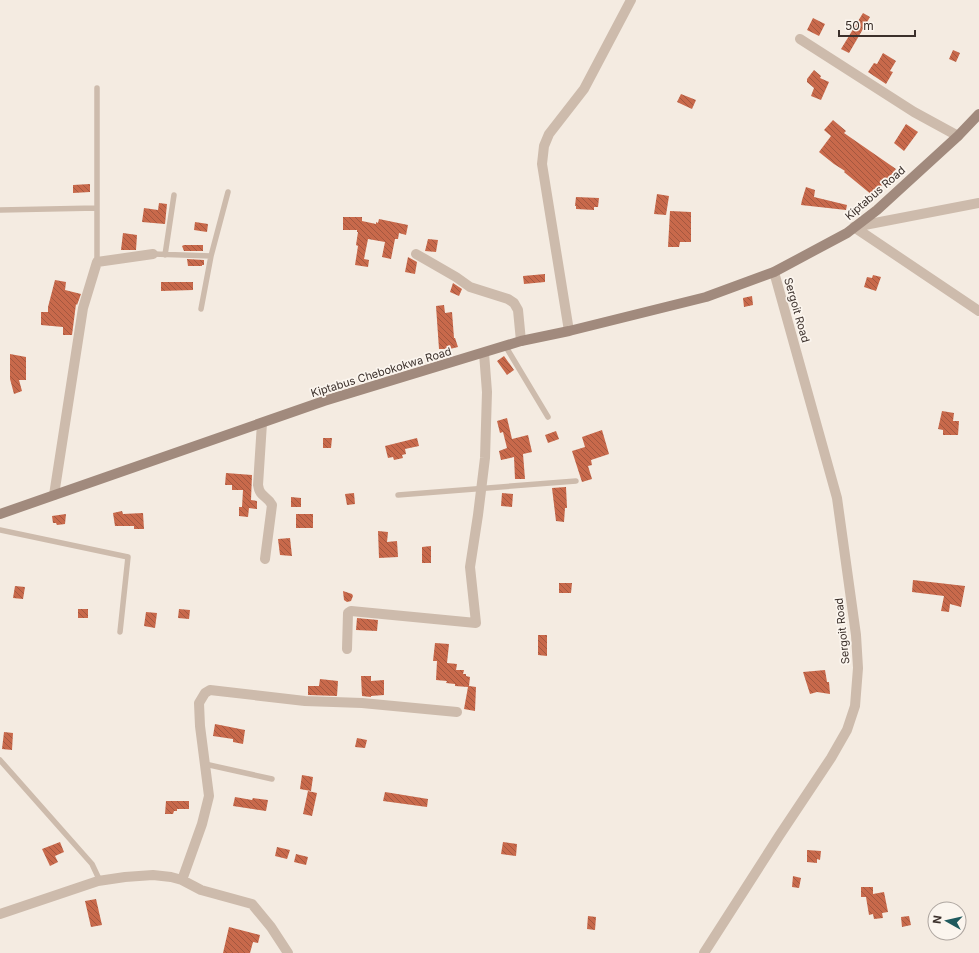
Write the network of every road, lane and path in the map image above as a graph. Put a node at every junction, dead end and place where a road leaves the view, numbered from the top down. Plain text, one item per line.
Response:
1 (631, 0) edge
2 (800, 39) dead end
3 (97, 88) dead end
4 (979, 114) edge
5 (958, 136) junction
6 (228, 192) dead end
7 (174, 195) dead end
8 (979, 203) edge
9 (97, 208) junction
10 (0, 210) edge
11 (854, 227) junction
12 (153, 254) joint
13 (165, 254) junction
14 (416, 254) dead end
15 (211, 256) junction
16 (97, 262) junction
17 (774, 272) junction
18 (200, 309) dead end
19 (979, 311) edge
20 (569, 331) junction
21 (521, 341) junction
22 (506, 347) junction
23 (484, 353) junction
24 (548, 417) dead end
25 (262, 423) junction
26 (576, 480) dead end
27 (482, 487) junction
28 (54, 495) junction
29 (398, 495) dead end
30 (0, 514) edge
31 (0, 530) edge
32 (265, 559) dead end
33 (120, 632) dead end
34 (347, 649) dead end
35 (457, 712) dead end
36 (0, 760) edge
37 (205, 764) junction
38 (272, 779) dead end
39 (182, 880) junction
40 (100, 881) junction
41 (0, 914) edge
42 (288, 953) edge
43 (704, 953) edge

1 - 20 street
2 - 5 street
3 - 9 lane
4 - 5 street, Kiptabus Road
5 - 11 street, Kiptabus Road
6 - 15 lane
7 - 13 lane
8 - 11 street
9 - 10 lane
9 - 16 lane
11 - 17 street, Kiptabus Road
11 - 19 street
12 - 13 lane
12 - 16 street
13 - 15 lane
14 - 21 street
15 - 18 lane
16 - 28 street
17 - 20 street, Kiptabus Chebokokwa Road
17 - 43 street, Sergoit Road
20 - 21 street, Kiptabus Chebokokwa Road
21 - 22 street, Kiptabus Chebokokwa Road
22 - 23 street, Kiptabus Chebokokwa Road
22 - 24 lane
23 - 25 street, Kiptabus Chebokokwa Road
23 - 27 street
25 - 28 street, Kiptabus Chebokokwa Road
25 - 32 street
26 - 27 lane
27 - 29 lane
27 - 34 street
28 - 30 street, Kiptabus Chebokokwa Road
31 - 33 lane
35 - 37 street
36 - 40 lane
37 - 38 lane
37 - 39 street
39 - 40 street
39 - 42 street
40 - 41 street

